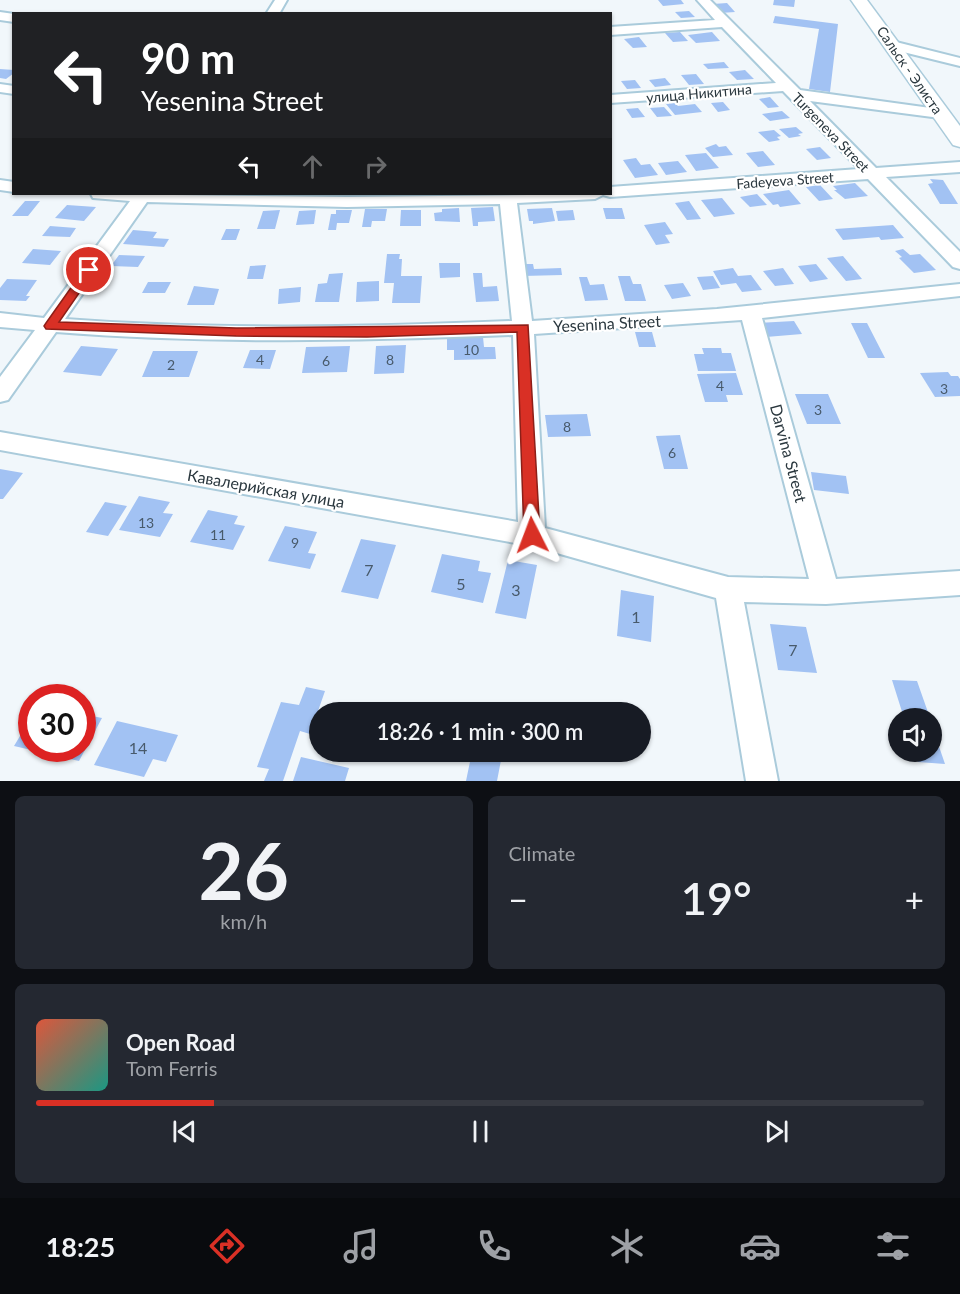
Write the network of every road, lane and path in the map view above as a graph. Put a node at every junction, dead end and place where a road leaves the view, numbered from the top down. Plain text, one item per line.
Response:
1 (703, 0) edge
2 (860, 0) edge
3 (726, 23) junction
4 (612, 31) edge
5 (892, 45) junction
6 (960, 62) edge
7 (790, 90) junction
8 (612, 99) edge
9 (940, 113) junction
10 (960, 141) edge
11 (960, 167) edge
12 (872, 175) junction
13 (612, 192) edge
14 (142, 195) edge
15 (566, 195) edge
16 (508, 197) junction
17 (960, 262) edge
18 (960, 290) edge
19 (751, 314) junction
20 (0, 320) edge
21 (50, 326) junction
22 (523, 328) junction
23 (0, 394) edge
24 (0, 441) edge
25 (532, 535) junction
26 (960, 582) edge
27 (728, 589) junction
28 (826, 592) junction
29 (762, 781) edge

1 - 3 street, Turgeneva Street
2 - 5 main road, Сальск - Элиста
3 - 4 street
3 - 7 street, Turgeneva Street
5 - 6 street
5 - 9 main road, Сальск - Элиста
7 - 8 street, улица Никитина
7 - 9 street, улица Никитина
7 - 12 street, Turgeneva Street
9 - 10 main road, Сальск - Элиста
11 - 12 street, Fadeyeva Street
12 - 13 street, Fadeyeva Street
12 - 17 street, Turgeneva Street
14 - 16 street
14 - 21 street
15 - 16 street
16 - 22 street
18 - 19 street, Yesenina Street
19 - 22 street, Yesenina Street
19 - 28 street, Darvina Street
20 - 21 street, Yesenina Street
21 - 22 street, Yesenina Street
21 - 23 street
22 - 25 street
24 - 25 street, Кавалерийская улица
25 - 27 street, Кавалерийская улица
26 - 28 street, Кавалерийская улица
27 - 28 street, Кавалерийская улица
27 - 29 street

